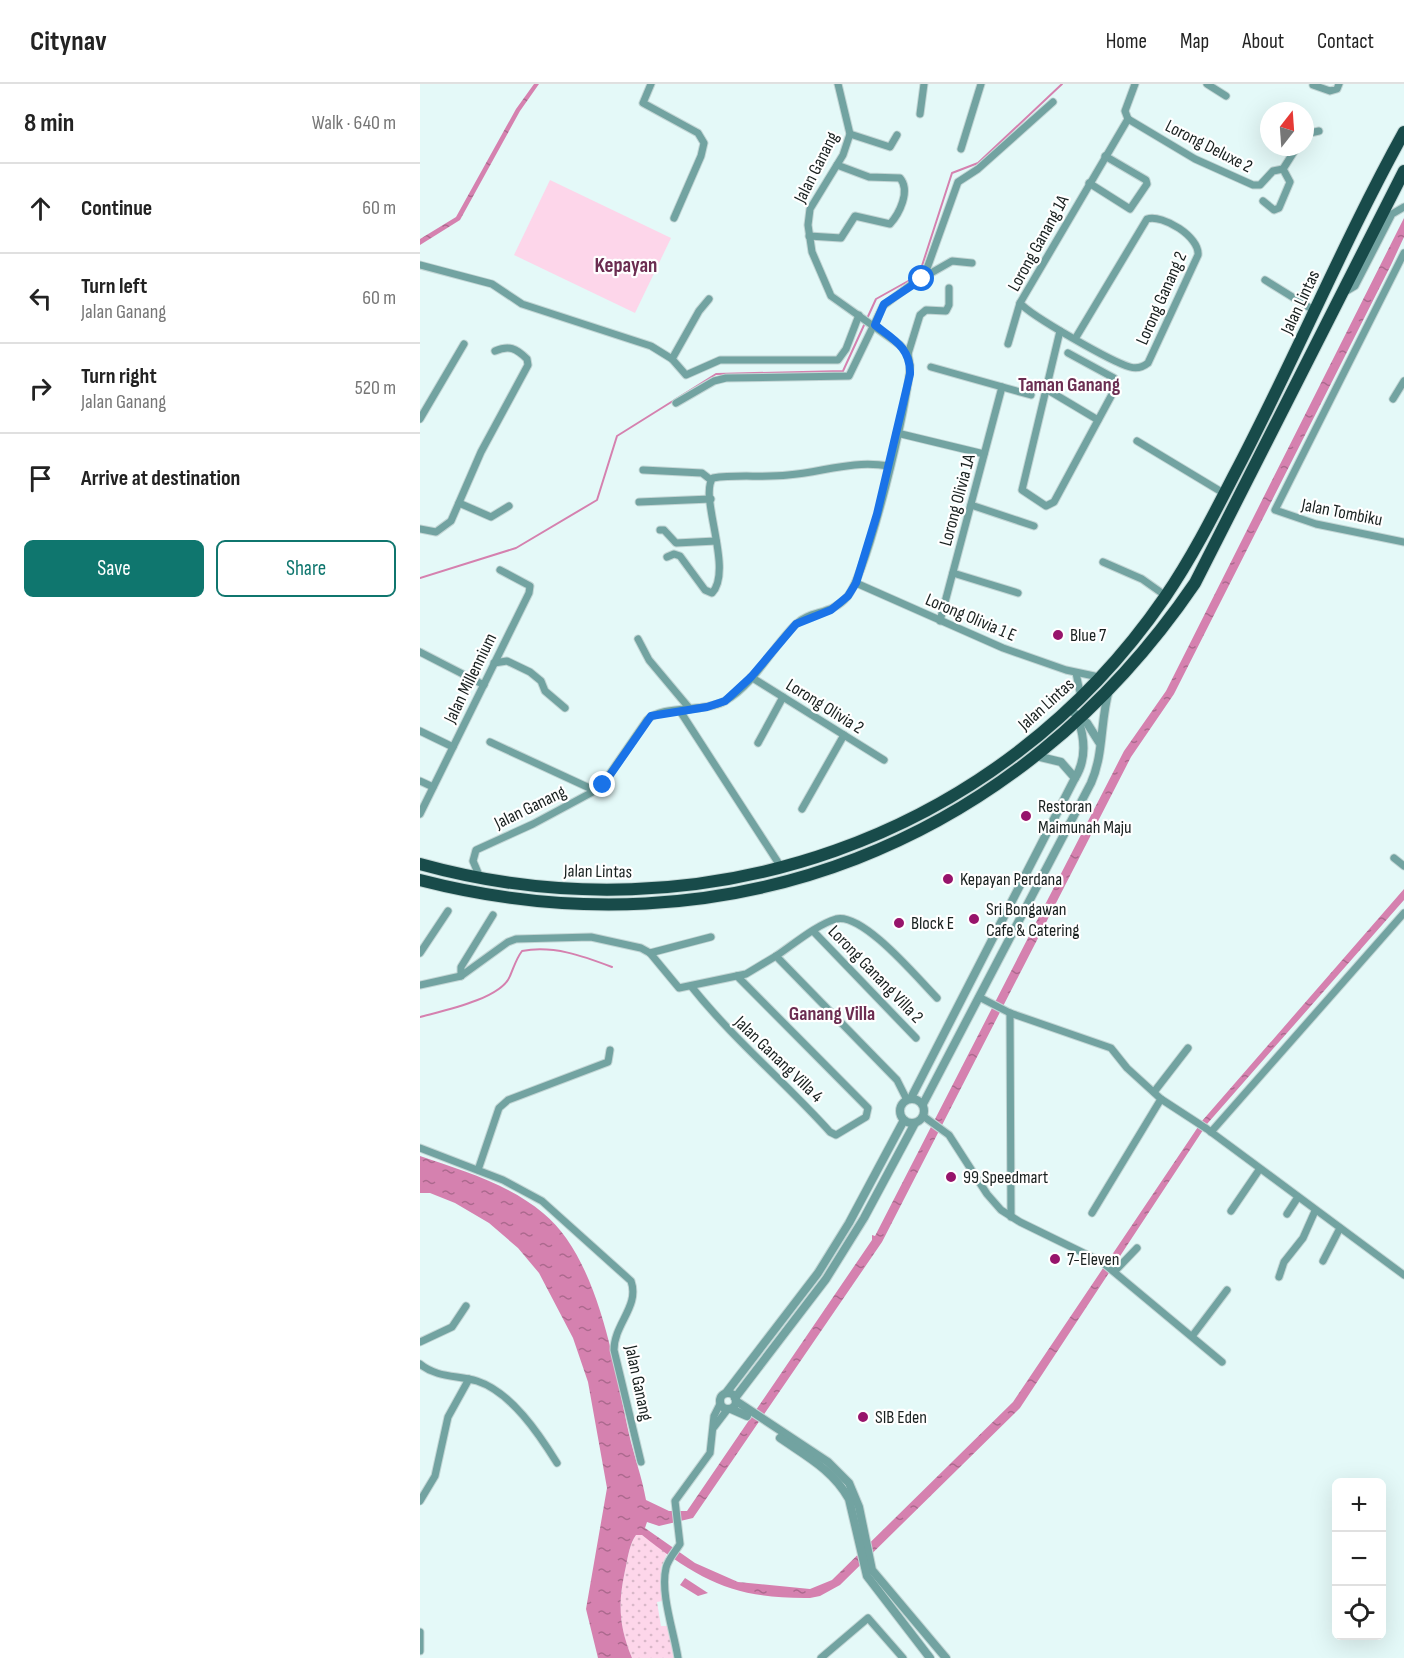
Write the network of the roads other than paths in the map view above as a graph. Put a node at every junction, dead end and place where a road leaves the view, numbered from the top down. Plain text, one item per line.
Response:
1 (651, 84) edge
2 (838, 84) edge
3 (924, 84) edge
4 (981, 84) edge
5 (1135, 84) edge
6 (1207, 84) edge
7 (1339, 84) edge
8 (1312, 85) edge
9 (1226, 96) dead end
10 (1053, 102) dead end
11 (920, 114) dead end
12 (1128, 119) junction
13 (1319, 131) dead end
14 (1314, 132) edge
15 (1404, 132) edge
16 (850, 134) junction
17 (897, 135) dead end
18 (961, 149) dead end
19 (1398, 154) edge
20 (1106, 156) junction
21 (1291, 156) edge
22 (837, 165) junction
23 (1283, 169) junction
24 (1404, 171) edge
25 (1089, 183) junction
26 (1263, 201) dead end
27 (1404, 207) edge
28 (674, 218) dead end
29 (809, 236) junction
30 (1404, 253) edge
31 (972, 263) dead end
32 (420, 265) edge
33 (922, 279) junction
34 (1265, 280) dead end
35 (950, 288) dead end
36 (1345, 292) junction
37 (710, 299) dead end
38 (1020, 303) junction
39 (1315, 311) junction
40 (860, 316) junction
41 (874, 324) junction
42 (1060, 331) junction
43 (1075, 339) junction
44 (464, 344) dead end
45 (1008, 344) dead end
46 (495, 351) dead end
47 (1068, 353) dead end
48 (908, 354) junction
49 (672, 359) junction
50 (932, 367) dead end
51 (1130, 367) joint
52 (1404, 381) edge
53 (1002, 387) junction
54 (1046, 389) junction
55 (1031, 395) dead end
56 (1393, 399) dead end
57 (676, 403) dead end
58 (420, 419) edge
59 (1098, 420) junction
60 (897, 433) junction
61 (1137, 441) dead end
62 (984, 454) junction
63 (889, 466) junction
64 (643, 470) dead end
65 (711, 480) junction
66 (1225, 494) junction
67 (711, 499) junction
68 (639, 502) dead end
69 (459, 503) junction
70 (971, 505) junction
71 (509, 506) dead end
72 (1034, 526) dead end
73 (420, 529) edge
74 (660, 530) dead end
75 (716, 541) junction
76 (1404, 542) edge
77 (667, 557) dead end
78 (1103, 562) dead end
79 (500, 570) dead end
80 (953, 573) junction
81 (856, 583) junction
82 (1018, 593) dead end
83 (1166, 596) junction
84 (1179, 607) junction
85 (940, 621) junction
86 (1138, 633) junction
87 (638, 639) dead end
88 (420, 652) edge
89 (494, 663) junction
90 (1076, 673) junction
91 (751, 677) junction
92 (1102, 677) junction
93 (484, 685) junction
94 (1109, 690) junction
95 (783, 697) junction
96 (1081, 698) junction
97 (566, 708) dead end
98 (690, 709) junction
99 (1069, 709) junction
100 (680, 711) junction
101 (1078, 719) junction
102 (420, 730) edge
103 (844, 735) junction
104 (490, 742) dead end
105 (1099, 742) junction
106 (758, 743) dead end
107 (453, 747) junction
108 (1036, 756) junction
109 (884, 760) dead end
110 (1075, 778) junction
111 (420, 781) edge
112 (433, 787) junction
113 (596, 791) junction
114 (802, 809) dead end
115 (420, 814) edge
116 (1394, 858) dead end
117 (473, 861) junction
118 (420, 864) edge
119 (1404, 866) edge
120 (782, 869) junction
121 (456, 873) junction
122 (748, 876) junction
123 (482, 879) junction
124 (420, 880) edge
125 (754, 890) junction
126 (448, 911) dead end
127 (1404, 913) edge
128 (493, 915) dead end
129 (814, 932) junction
130 (711, 937) dead end
131 (420, 953) edge
132 (650, 953) junction
133 (776, 956) junction
134 (461, 976) junction
135 (737, 976) junction
136 (420, 985) edge
137 (691, 986) junction
138 (979, 997) junction
139 (937, 998) dead end
140 (1007, 1011) junction
141 (916, 1038) dead end
142 (1188, 1048) dead end
143 (610, 1050) dead end
144 (1154, 1092) junction
145 (909, 1099) junction
146 (1161, 1100) junction
147 (923, 1104) junction
148 (927, 1118) junction
149 (904, 1120) junction
150 (915, 1123) junction
151 (1209, 1130) junction
152 (420, 1148) edge
153 (478, 1170) junction
154 (1259, 1170) junction
155 (1298, 1197) junction
156 (1230, 1211) dead end
157 (1315, 1211) junction
158 (1092, 1213) dead end
159 (1287, 1214) dead end
160 (1011, 1217) junction
161 (1340, 1228) junction
162 (1137, 1248) dead end
163 (1323, 1261) dead end
164 (1113, 1270) junction
165 (1404, 1275) edge
166 (1280, 1277) dead end
167 (1227, 1290) dead end
168 (466, 1306) dead end
169 (1193, 1335) junction
170 (420, 1342) edge
171 (1222, 1362) dead end
172 (420, 1364) edge
173 (469, 1379) junction
174 (726, 1393) junction
175 (736, 1399) junction
176 (726, 1407) junction
177 (743, 1410) junction
178 (641, 1462) dead end
179 (557, 1463) dead end
180 (420, 1501) edge
181 (867, 1566) junction
182 (420, 1632) edge
183 (420, 1651) edge
184 (678, 1658) edge
185 (821, 1658) edge
186 (903, 1658) edge
187 (930, 1658) edge
188 (946, 1658) edge

1 - 28 street
2 - 16 street, Jalan Ganang
3 - 11 street
4 - 18 street
5 - 12 street
6 - 9 street
7 - 8 street
10 - 33 street
12 - 20 street, Lorong Ganang 1A
12 - 23 street, Lorong Deluxe 2
13 - 14 street
15 - 19 highway, Jalan Lintas
16 - 17 street
16 - 22 street, Jalan Ganang
19 - 39 highway, Jalan Lintas
20 - 25 street, Lorong Ganang 1A
20 - 25 street
21 - 23 street
22 - 29 street, Jalan Ganang
22 - 29 street
23 - 26 street
24 - 36 highway, Jalan Lintas
25 - 38 street, Lorong Ganang 1A
27 - 36 street
29 - 40 street, Jalan Ganang
30 - 76 street, Jalan Tombiku
31 - 33 street
32 - 49 street
33 - 41 street
34 - 39 street
35 - 48 street
36 - 84 highway, Jalan Lintas
37 - 49 street
38 - 42 street, Lorong Ganang 1A
38 - 45 street
39 - 66 highway, Jalan Lintas
40 - 41 street, Jalan Ganang
40 - 49 street
41 - 48 street, Jalan Ganang
41 - 57 street
42 - 43 street, Lorong Ganang 1A
42 - 54 street
43 - 51 street, Lorong Ganang 1A
43 - 51 street, Lorong Ganang 2
44 - 58 street
46 - 69 street
47 - 59 street
48 - 60 street, Jalan Ganang
50 - 53 street
52 - 56 street
53 - 55 street
53 - 62 street, Lorong Olivia 1A
54 - 59 street
54 - 59 street
60 - 62 street
60 - 63 street, Jalan Ganang
61 - 66 street
62 - 70 street, Lorong Olivia 1A
63 - 65 street
63 - 81 street, Jalan Ganang
64 - 65 street
65 - 67 street
66 - 83 highway, Jalan Lintas
67 - 68 street
67 - 75 street
69 - 71 street
69 - 73 street
70 - 72 street
70 - 80 street, Lorong Olivia 1A
74 - 75 street
75 - 77 street
78 - 83 street
79 - 89 street, Jalan Millennium
80 - 82 street
80 - 85 street, Lorong Olivia 1A
81 - 85 street, Lorong Olivia 1 E
81 - 91 street, Jalan Ganang
83 - 86 highway, Jalan Lintas
84 - 86 highway
84 - 94 highway, Jalan Lintas
85 - 90 street, Lorong Olivia 1 E
86 - 92 highway, Jalan Lintas
87 - 98 street
88 - 93 street
89 - 93 street, Jalan Millennium
89 - 97 street
90 - 92 street, Lorong Olivia 1 E
90 - 96 street
91 - 95 street, Lorong Olivia 2
91 - 98 street, Jalan Ganang
92 - 96 highway, Jalan Lintas
93 - 107 street, Jalan Millennium
94 - 101 highway, Jalan Lintas
94 - 105 street
95 - 103 street, Lorong Olivia 2
95 - 106 street
96 - 99 highway, Jalan Lintas
98 - 100 street, Jalan Ganang
99 - 101 street
99 - 120 highway, Jalan Lintas
100 - 113 street, Jalan Ganang
100 - 120 street
101 - 105 street
101 - 108 highway, Jalan Lintas
101 - 110 street
102 - 107 street
103 - 109 street, Lorong Olivia 2
103 - 114 street
104 - 113 street
105 - 138 street
107 - 112 street, Jalan Millennium
108 - 110 street
108 - 125 highway, Jalan Lintas
110 - 145 street
111 - 112 street
112 - 115 street, Jalan Millennium
113 - 117 street, Jalan Ganang
116 - 119 street
117 - 121 street, Jalan Ganang
117 - 123 street
118 - 121 highway, Jalan Lintas
120 - 122 highway, Jalan Lintas
121 - 123 highway, Jalan Lintas
122 - 123 highway, Jalan Lintas
122 - 125 highway
124 - 125 highway, Jalan Lintas
126 - 131 street
127 - 151 street
128 - 134 street
129 - 133 street
129 - 139 street
129 - 141 street, Lorong Ganang Villa 2
130 - 132 street
132 - 134 street
132 - 137 street
133 - 135 street
133 - 145 street
134 - 136 street
135 - 137 street
135 - 137 street, Jalan Ganang Villa 4
138 - 140 street
138 - 147 street
140 - 144 street
140 - 160 street
142 - 144 street
143 - 153 street
144 - 146 street
145 - 147 street
145 - 149 street
146 - 151 street
146 - 158 street
147 - 148 street
148 - 150 street
148 - 160 street
149 - 150 street
149 - 174 street
150 - 175 street
151 - 154 street
152 - 153 street, Jalan Ganang
153 - 178 street, Jalan Ganang
154 - 155 street
154 - 156 street
155 - 157 street
155 - 159 street
157 - 161 street
157 - 166 street
160 - 164 street
161 - 163 street
161 - 165 street
162 - 164 street
164 - 169 street
167 - 169 street
168 - 170 street
169 - 171 street
172 - 173 street
173 - 179 street
173 - 180 street
174 - 175 street
174 - 176 street
175 - 176 street
175 - 177 street
176 - 177 street
176 - 184 street
177 - 181 street
181 - 187 street
181 - 188 street
182 - 183 street
185 - 186 street

